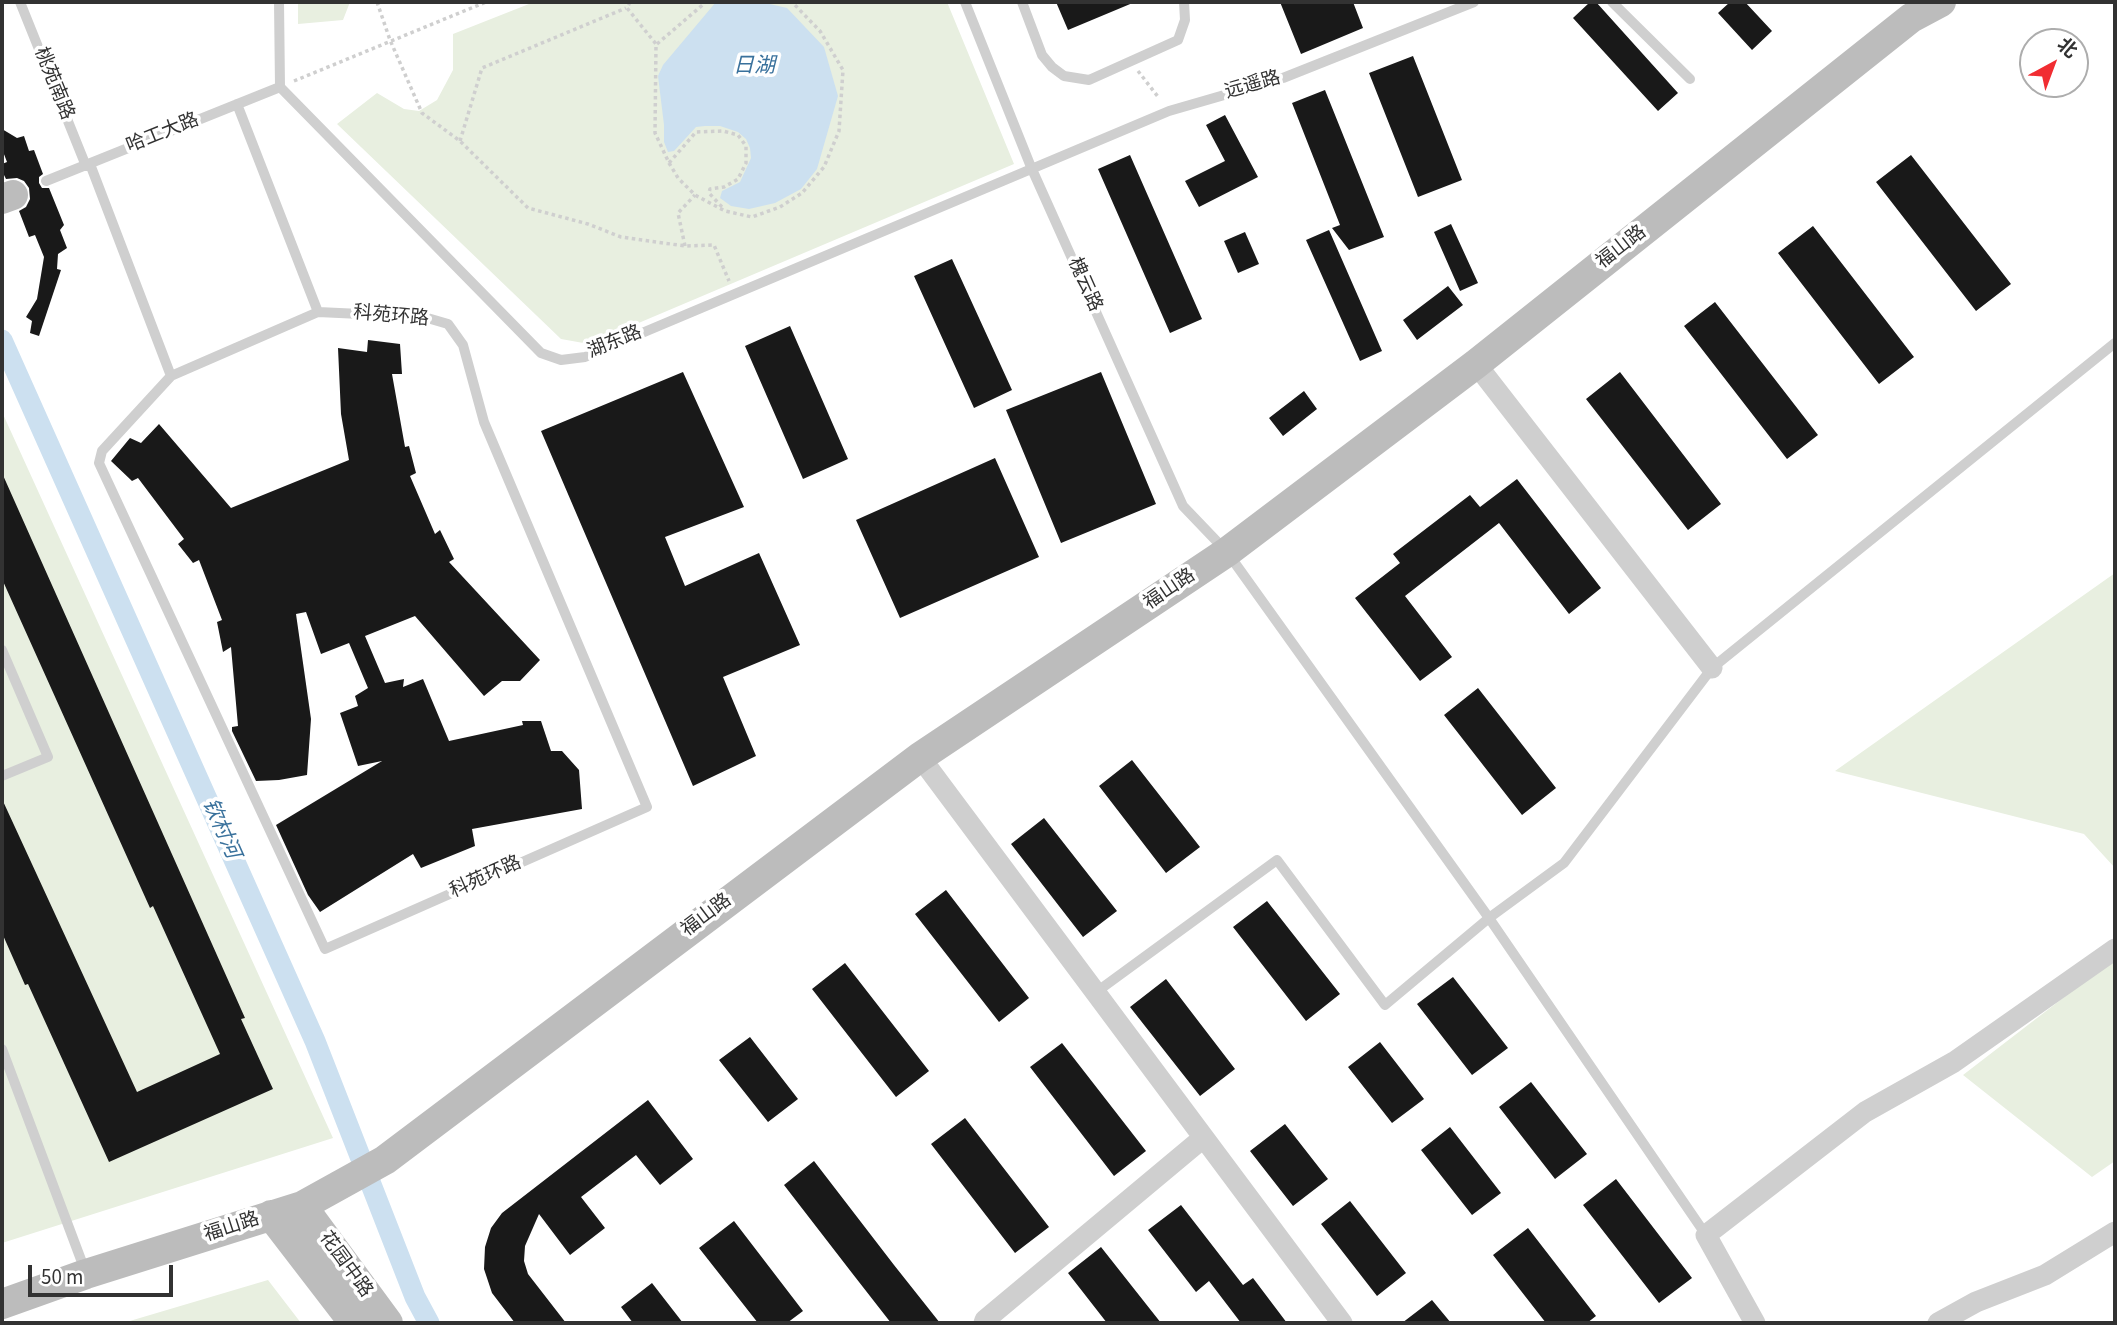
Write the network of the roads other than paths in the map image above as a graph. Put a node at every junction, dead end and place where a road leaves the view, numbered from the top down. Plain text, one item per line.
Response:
1 (20, 2) edge
2 (279, 2) edge
3 (965, 2) edge
4 (1023, 2) edge
5 (1184, 2) edge
6 (1474, 2) edge
7 (1612, 2) edge
8 (1941, 2) edge
9 (1690, 79) dead end
10 (280, 87) junction
11 (237, 104) junction
12 (88, 165) junction
13 (1031, 167) junction
14 (46, 181) dead end
15 (318, 312) junction
16 (2115, 343) edge
17 (1475, 364) junction
18 (171, 376) junction
19 (1227, 552) junction
20 (2, 650) edge
21 (1712, 668) junction
22 (920, 757) junction
23 (2, 776) edge
24 (1489, 918) junction
25 (2115, 949) edge
26 (1095, 993) junction
27 (2, 1049) edge
28 (1203, 1138) junction
29 (302, 1206) junction
30 (271, 1215) junction
31 (2115, 1232) edge
32 (1706, 1235) junction
33 (86, 1274) junction
34 (2, 1304) edge
35 (354, 1323) edge
36 (388, 1323) edge
37 (985, 1323) edge
38 (1342, 1323) edge
39 (1755, 1323) edge
40 (1938, 1323) edge

1 - 12 lane, 桃苑南路
2 - 10 lane
3 - 13 lane, 槐云路
4 - 5 lane
6 - 13 lane, 远遥路
7 - 9 lane
8 - 17 main road, 福山路
10 - 11 lane, 哈工大路
10 - 13 lane, 湖东路
11 - 12 lane, 哈工大路
11 - 15 lane
12 - 14 lane, 哈工大路
12 - 18 lane
13 - 19 lane, 槐云路
15 - 18 lane
15 - 18 lane, 科苑环路
16 - 21 lane
17 - 19 main road, 福山路
17 - 21 street
19 - 22 main road, 福山路
19 - 24 lane, 槐云路
20 - 23 lane
21 - 24 lane
22 - 26 street
22 - 29 main road, 福山路
24 - 26 lane
24 - 32 lane, 槐云路
25 - 32 street
26 - 28 street
27 - 33 lane
28 - 37 street
28 - 38 street
29 - 30 main road, 福山路
29 - 36 main road, 花园中路
30 - 33 main road, 福山路
30 - 35 main road
31 - 40 street
32 - 39 street
33 - 34 main road, 福山路

